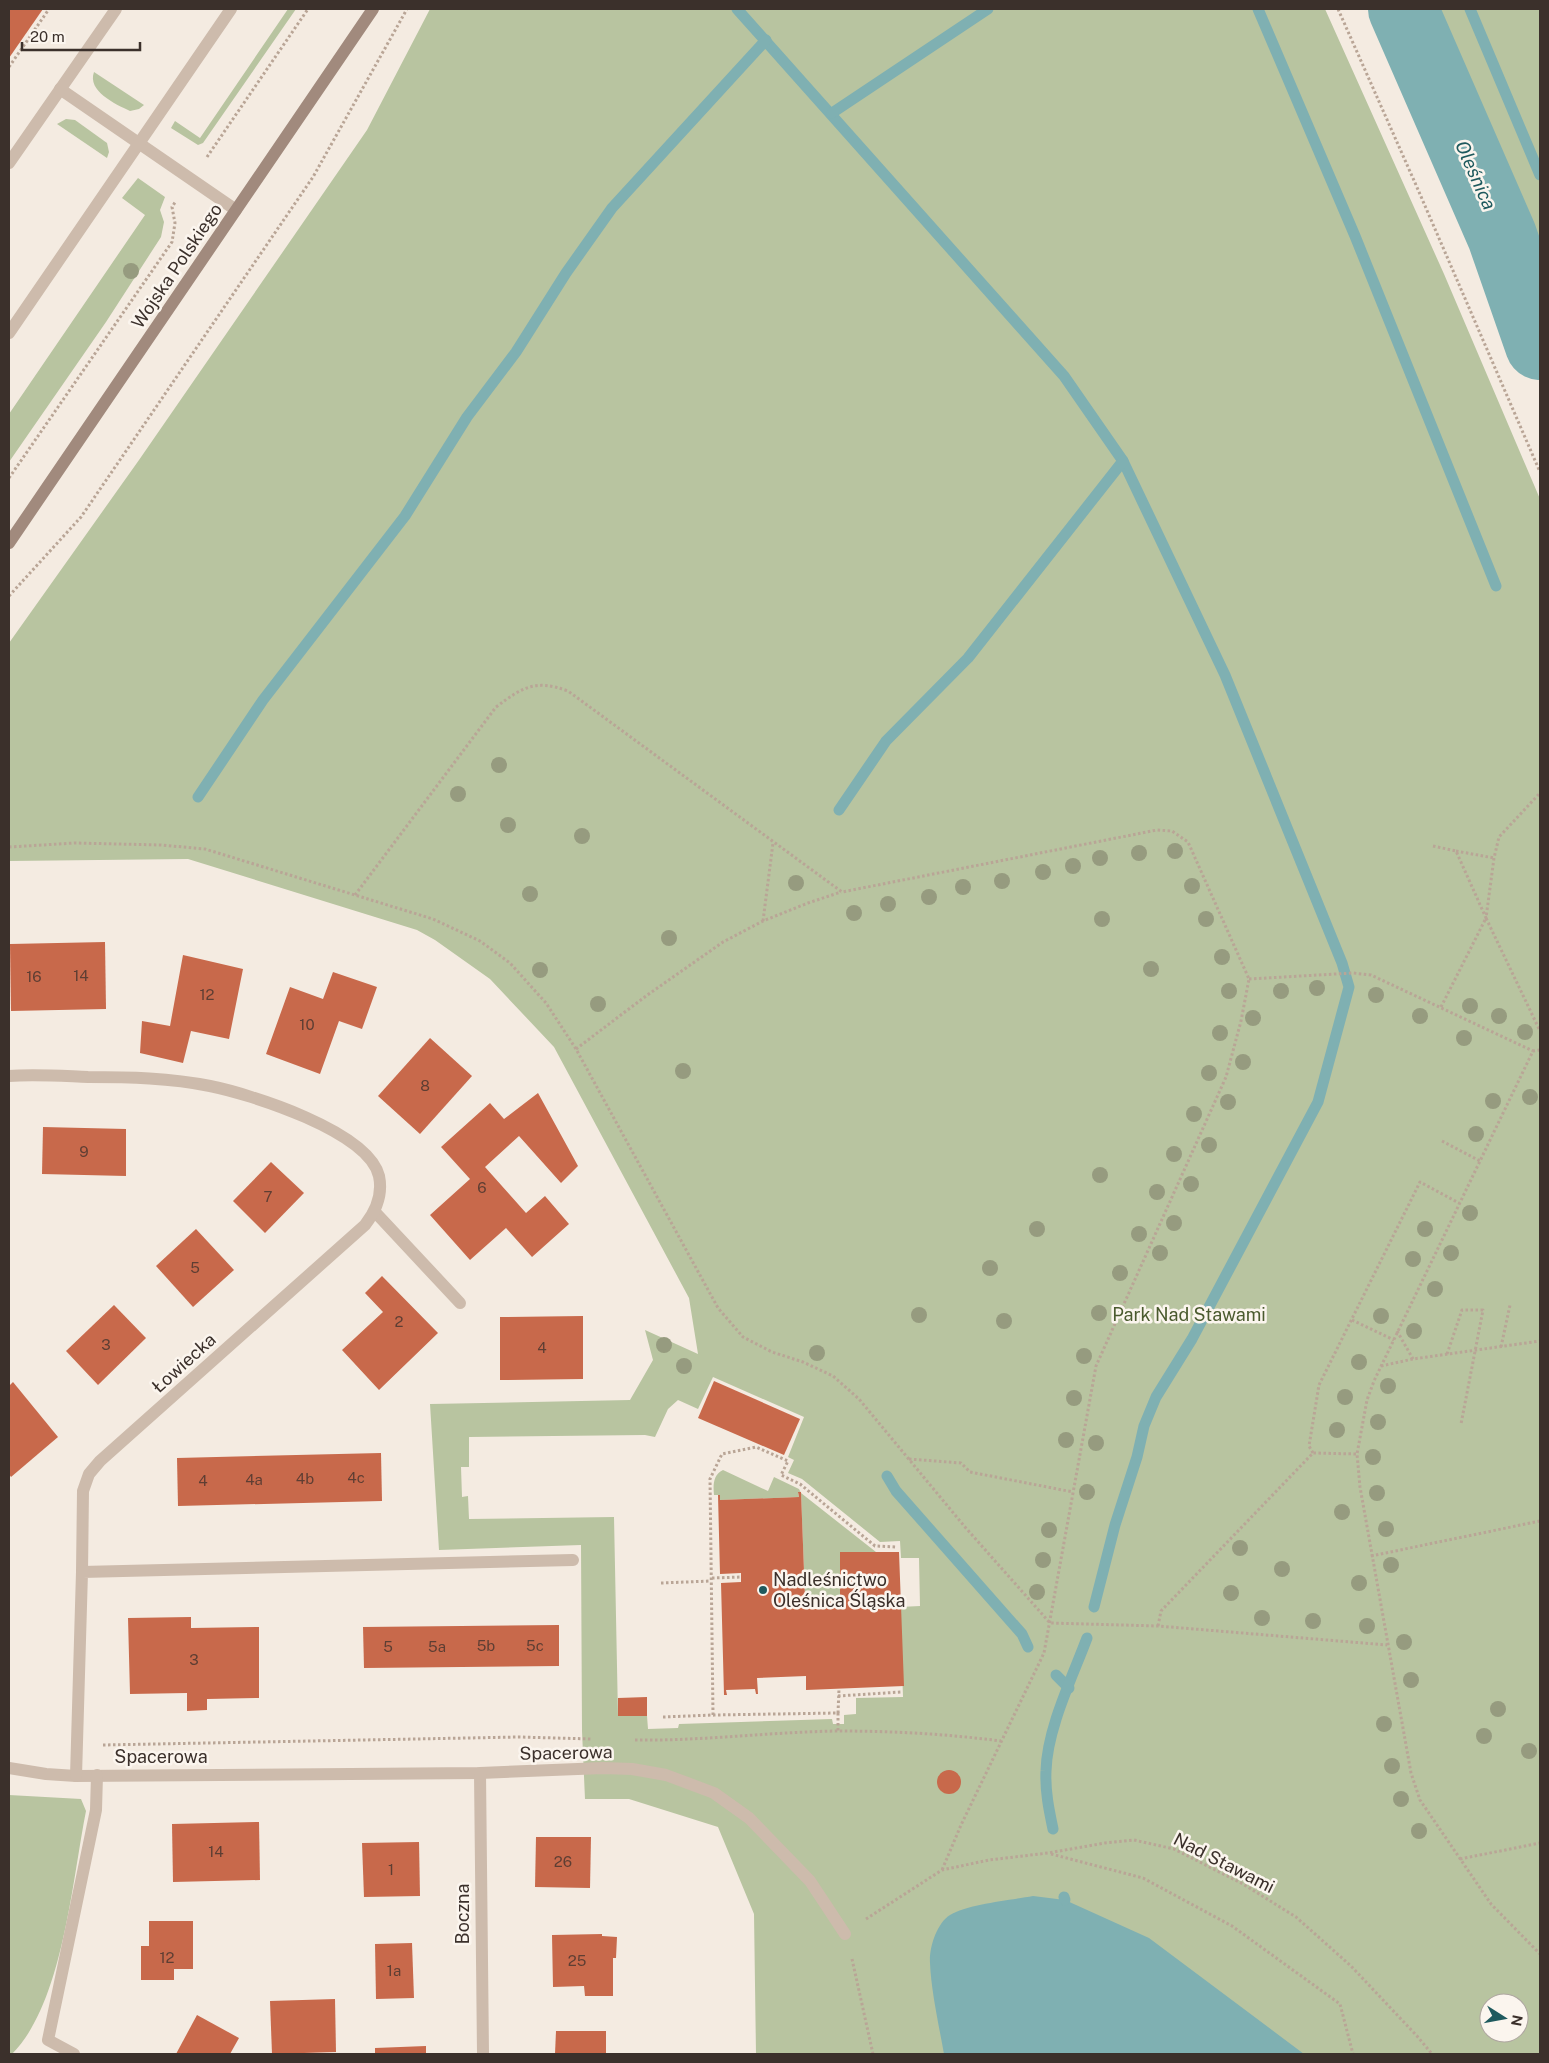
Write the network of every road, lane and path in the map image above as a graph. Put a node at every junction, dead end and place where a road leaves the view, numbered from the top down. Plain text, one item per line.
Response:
1 (49, 9) edge
2 (116, 9) edge
3 (231, 9) edge
4 (308, 9) edge
5 (373, 9) edge
6 (407, 9) edge
7 (1338, 9) edge
8 (9, 67) edge
9 (60, 89) junction
10 (140, 144) junction
11 (207, 157) dead end
12 (9, 163) edge
13 (172, 207) dead end
14 (236, 210) junction
15 (9, 333) edge
16 (1540, 472) edge
17 (9, 478) edge
18 (9, 542) edge
19 (9, 596) edge
20 (1540, 793) edge
21 (773, 843) junction
22 (1433, 846) dead end
23 (9, 847) edge
24 (1456, 851) junction
25 (1494, 858) junction
26 (842, 892) junction
27 (355, 895) junction
28 (1486, 918) junction
29 (764, 921) junction
30 (1249, 979) junction
31 (1441, 1007) junction
32 (1540, 1031) edge
33 (576, 1049) junction
34 (1540, 1050) edge
35 (1533, 1051) junction
36 (9, 1076) edge
37 (1442, 1141) dead end
38 (1480, 1161) junction
39 (1459, 1203) junction
40 (375, 1212) junction
41 (460, 1303) dead end
42 (1510, 1305) dead end
43 (1352, 1320) junction
44 (1398, 1331) junction
45 (1394, 1340) junction
46 (1540, 1341) edge
47 (1501, 1347) junction
48 (1476, 1350) junction
49 (1447, 1354) junction
50 (1413, 1359) junction
51 (1382, 1366) junction
52 (1462, 1424) dead end
53 (1313, 1453) junction
54 (1357, 1454) junction
55 (908, 1459) junction
56 (1073, 1492) junction
57 (1540, 1521) edge
58 (896, 1547) dead end
59 (1371, 1556) junction
60 (573, 1560) dead end
61 (82, 1572) junction
62 (741, 1577) dead end
63 (711, 1580) junction
64 (661, 1583) dead end
65 (1050, 1623) junction
66 (1158, 1626) junction
67 (1387, 1644) junction
68 (838, 1689) dead end
69 (901, 1692) dead end
70 (838, 1696) junction
71 (838, 1713) junction
72 (713, 1716) junction
73 (662, 1717) dead end
74 (838, 1731) junction
75 (599, 1739) dead end
76 (626, 1740) dead end
77 (1002, 1741) junction
78 (76, 1746) junction
79 (9, 1768) edge
80 (480, 1773) junction
81 (97, 1775) junction
82 (76, 1776) junction
83 (1540, 1843) edge
84 (1048, 1853) junction
85 (1459, 1859) junction
86 (942, 1870) junction
87 (845, 1934) junction
88 (1540, 1954) edge
89 (74, 2054) edge
90 (483, 2054) edge
91 (873, 2054) edge
92 (1353, 2054) edge
93 (1432, 2054) edge

1 - 8 path
2 - 9 street
3 - 10 street
4 - 11 path
5 - 14 main road, Wojska Polskiego
6 - 19 path
7 - 16 path
9 - 10 street
9 - 12 street
10 - 14 street
10 - 15 street
13 - 17 path
14 - 18 main road, Wojska Polskiego
20 - 25 path
21 - 26 path
21 - 27 path
21 - 29 path
22 - 24 path
23 - 27 path
24 - 25 path
24 - 28 path
25 - 28 path
26 - 29 path
26 - 30 path
27 - 33 path
28 - 31 path
28 - 32 path
29 - 33 path
30 - 31 path
30 - 56 path
31 - 35 path
33 - 55 path
34 - 35 path
35 - 38 path
36 - 40 street
37 - 38 path
38 - 39 path
39 - 43 path
39 - 44 path
40 - 41 street
40 - 61 street, Łowiecka
42 - 47 path
43 - 45 path
43 - 53 path
44 - 45 path
44 - 50 path
45 - 51 path
46 - 47 path
47 - 48 path
48 - 49 path
48 - 49 path
48 - 52 path
49 - 50 path
50 - 51 path
51 - 54 path
53 - 54 path
53 - 66 path
54 - 59 path
55 - 56 path
55 - 65 path
56 - 65 path
57 - 59 path
58 - 63 path
59 - 67 path
60 - 61 street
61 - 78 street
62 - 63 path
63 - 64 path
63 - 72 path
65 - 66 path
65 - 77 path
66 - 67 path
67 - 85 path
68 - 70 path
69 - 70 path
70 - 71 path
71 - 72 path
71 - 74 path
72 - 73 path
74 - 76 path
74 - 77 path
75 - 78 path
77 - 86 path
78 - 82 street
79 - 82 street, Spacerowa
80 - 81 street, Spacerowa
80 - 87 street, Spacerowa
80 - 90 street, Boczna
81 - 82 street, Spacerowa
81 - 89 street, Spacerowa
83 - 85 path
84 - 86 path, Nad Stawami
84 - 92 path
84 - 93 path, Nad Stawami
85 - 88 path
86 - 87 path, Nad Stawami
87 - 91 path

